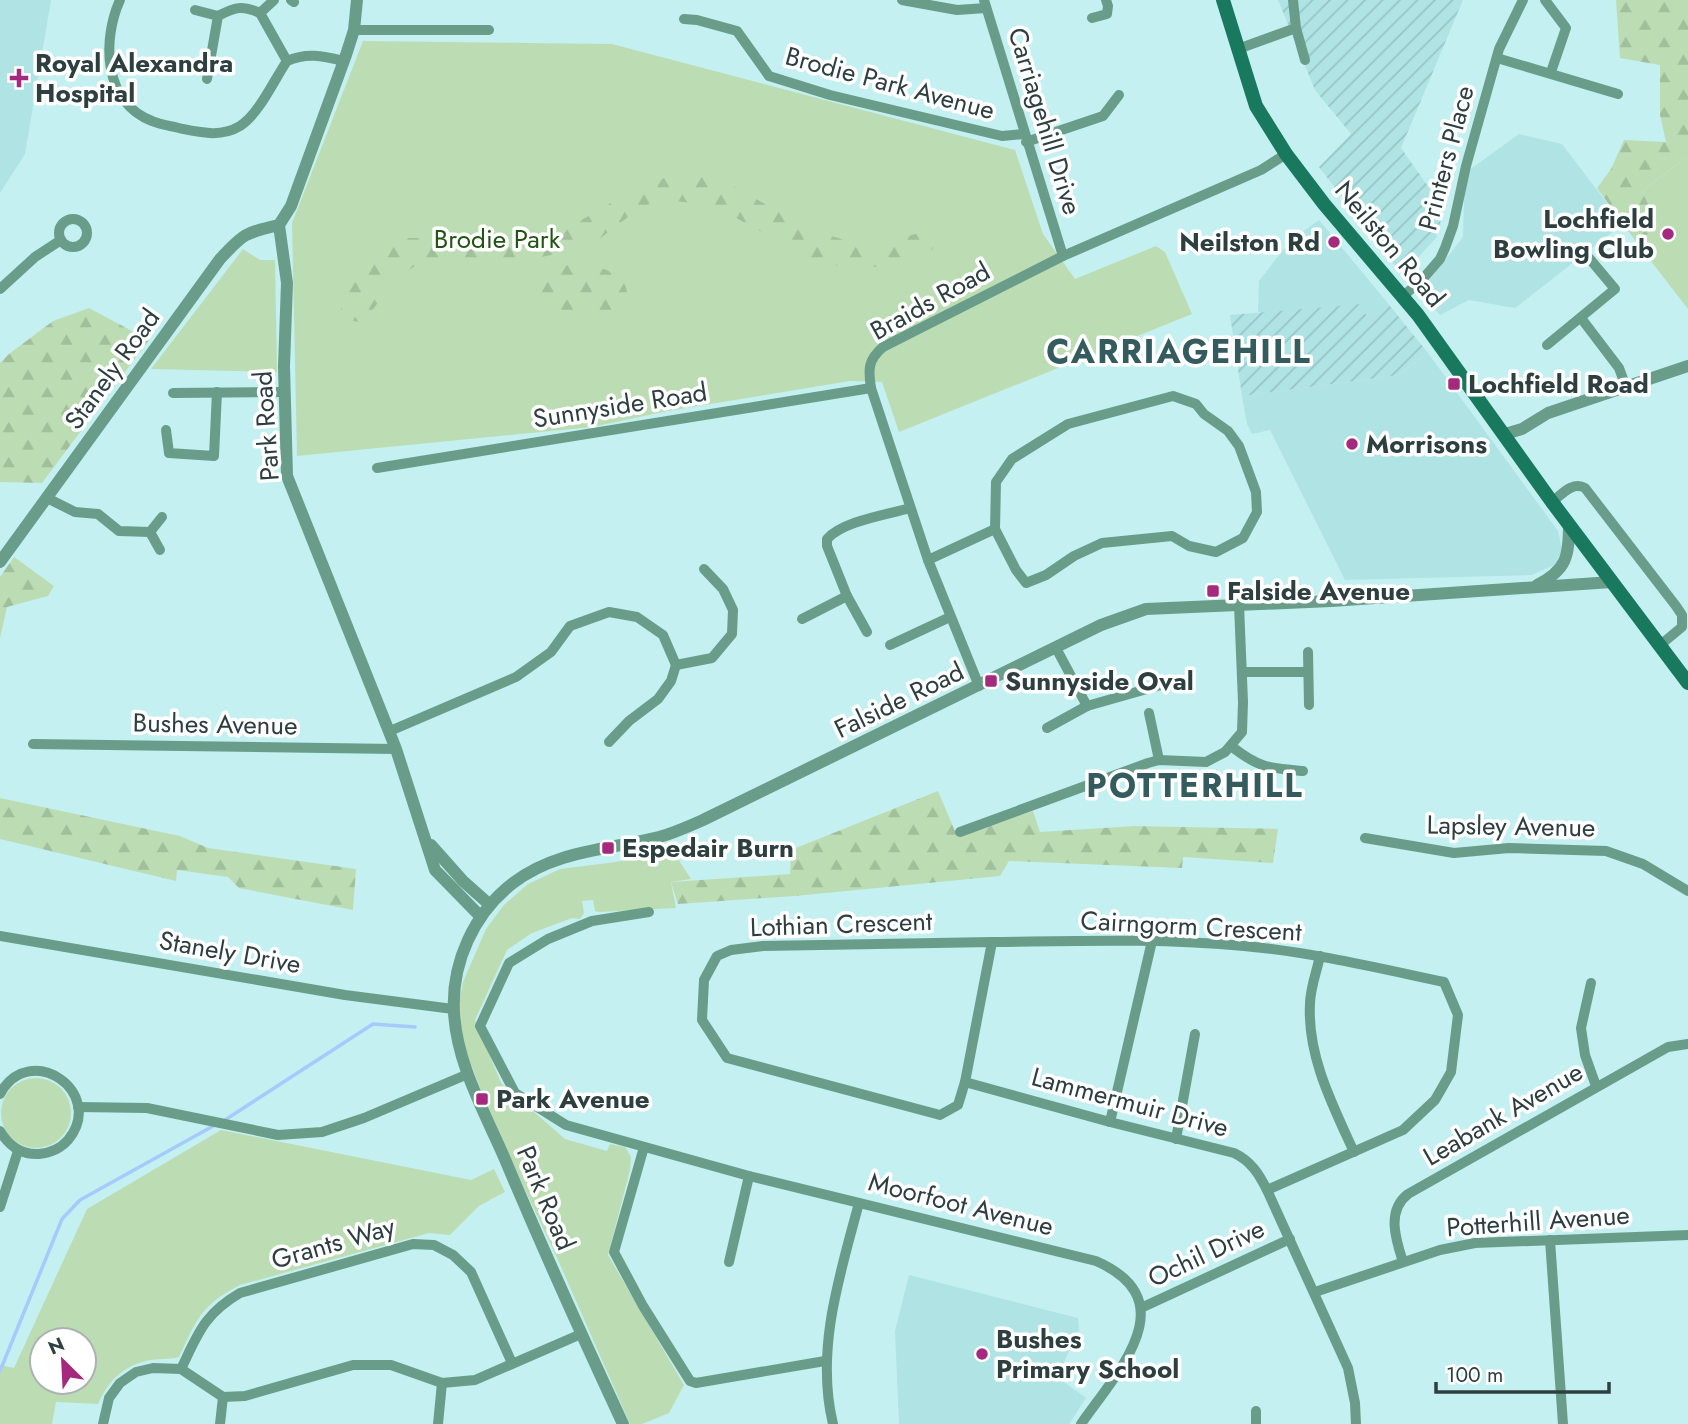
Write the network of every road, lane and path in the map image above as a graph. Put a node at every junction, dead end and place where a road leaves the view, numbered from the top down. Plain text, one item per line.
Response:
1 (120, 0) edge
2 (274, 0) edge
3 (357, 0) edge
4 (902, 0) edge
5 (1106, 0) edge
6 (1223, 0) edge
7 (1293, 0) edge
8 (1523, 0) edge
9 (1545, 0) edge
10 (985, 4) edge
11 (195, 10) dead end
12 (260, 13) junction
13 (218, 16) junction
14 (684, 19) dead end
15 (1092, 19) dead end
16 (1296, 28) junction
17 (354, 30) junction
18 (489, 30) dead end
19 (1238, 48) junction
20 (1497, 58) junction
21 (1305, 60) dead end
22 (287, 61) junction
23 (344, 61) junction
24 (1551, 72) junction
25 (207, 79) dead end
26 (1618, 94) dead end
27 (1119, 95) dead end
28 (1025, 138) junction
29 (1286, 154) junction
30 (279, 225) junction
31 (61, 240) dead end
32 (1063, 256) junction
33 (1588, 258) dead end
34 (0, 289) edge
35 (1403, 296) junction
36 (1581, 318) junction
37 (1547, 345) dead end
38 (1688, 366) edge
39 (1626, 387) junction
40 (871, 388) junction
41 (217, 392) junction
42 (285, 392) junction
43 (173, 393) dead end
44 (166, 430) dead end
45 (1505, 434) junction
46 (377, 468) dead end
47 (47, 498) junction
48 (1552, 502) junction
49 (910, 508) junction
50 (162, 517) dead end
51 (1569, 524) junction
52 (995, 529) junction
53 (150, 532) junction
54 (160, 550) dead end
55 (928, 560) junction
56 (0, 562) edge
57 (704, 569) dead end
58 (1612, 582) junction
59 (1530, 588) junction
60 (847, 596) junction
61 (1239, 605) junction
62 (950, 617) junction
63 (802, 619) dead end
64 (867, 632) dead end
65 (890, 645) dead end
66 (1660, 646) junction
67 (1056, 648) junction
68 (1308, 652) dead end
69 (676, 665) junction
70 (1241, 672) junction
71 (1307, 672) junction
72 (1688, 683) edge
73 (1161, 685) dead end
74 (979, 686) junction
75 (1309, 705) dead end
76 (1087, 706) junction
77 (1149, 713) dead end
78 (1047, 728) dead end
79 (390, 732) junction
80 (609, 742) dead end
81 (33, 744) dead end
82 (1231, 746) junction
83 (396, 749) junction
84 (1159, 760) junction
85 (1303, 771) dead end
86 (960, 832) dead end
87 (1366, 838) dead end
88 (426, 840) junction
89 (1688, 891) edge
90 (490, 905) junction
91 (649, 912) dead end
92 (481, 917) junction
93 (0, 936) edge
94 (1152, 941) junction
95 (992, 942) junction
96 (1320, 956) junction
97 (1591, 983) dead end
98 (453, 1009) junction
99 (1195, 1034) dead end
100 (1688, 1044) edge
101 (468, 1074) junction
102 (965, 1082) junction
103 (1596, 1086) junction
104 (0, 1094) edge
105 (78, 1107) junction
106 (1110, 1122) junction
107 (0, 1131) edge
108 (1176, 1139) junction
109 (644, 1147) junction
110 (18, 1151) junction
111 (1354, 1152) junction
112 (749, 1176) junction
113 (1267, 1190) junction
114 (859, 1203) junction
115 (0, 1207) edge
116 (1688, 1235) edge
117 (1290, 1239) junction
118 (1550, 1240) junction
119 (729, 1262) dead end
120 (1403, 1262) junction
121 (1315, 1292) junction
122 (1141, 1308) junction
123 (581, 1334) junction
124 (825, 1361) junction
125 (512, 1363) junction
126 (181, 1370) junction
127 (442, 1383) junction
128 (223, 1396) junction
129 (1256, 1411) dead end
130 (103, 1424) edge
131 (220, 1424) edge
132 (438, 1424) edge
133 (623, 1424) edge
134 (833, 1424) edge
135 (1082, 1424) edge
136 (1256, 1424) edge
137 (1356, 1424) edge
138 (1563, 1424) edge

1 - 22 street
2 - 12 street
3 - 17 street
4 - 10 street
5 - 15 street
6 - 19 main road, Neilston Road
7 - 16 street
8 - 20 street, Printers Place
9 - 24 street
10 - 28 street, Carriagehill Drive
11 - 13 street
12 - 13 street
12 - 22 street
13 - 25 street
14 - 28 street, Brodie Park Avenue
16 - 19 street
16 - 21 street
17 - 18 street
17 - 23 street
19 - 29 main road, Neilston Road
20 - 24 street, Printers Place
20 - 35 street, Printers Place
22 - 23 street
23 - 30 street
24 - 26 street, Printers Place
27 - 28 street
28 - 32 street, Carriagehill Drive
29 - 32 street, Braids Road
29 - 35 main road, Neilston Road
30 - 42 street, Park Road
30 - 47 street, Stanely Road
31 - 34 street
32 - 40 street, Braids Road
33 - 36 street
35 - 45 main road, Neilston Road
36 - 37 street
36 - 39 street
38 - 39 street
39 - 45 street
40 - 46 street, Sunnyside Road
40 - 49 street, Braids Road
41 - 42 street
41 - 43 street
41 - 44 street
42 - 79 street, Park Road
45 - 48 main road, Neilston Road
47 - 53 street
47 - 56 street, Stanely Road
48 - 51 main road, Neilston Road
48 - 66 street
49 - 55 street, Braids Road
49 - 60 street
50 - 53 street
51 - 58 main road, Neilston Road
51 - 59 street, Falside Road
52 - 52 street
52 - 55 street
53 - 54 street
55 - 62 street, Braids Road
57 - 69 street
58 - 59 street, Falside Road
58 - 66 main road, Neilston Road
59 - 61 street, Falside Road
60 - 63 street
60 - 64 street
61 - 67 street, Falside Road
61 - 70 street
62 - 65 street
62 - 74 street, Braids Road
66 - 72 main road, Neilston Road
67 - 74 street, Falside Road
67 - 76 street
68 - 71 street
69 - 79 street
69 - 80 street
70 - 71 street
70 - 82 street
71 - 75 street
73 - 76 street
74 - 90 street, Falside Road
76 - 78 street
77 - 84 street
79 - 83 street, Park Road
81 - 83 street, Bushes Avenue
82 - 84 street
82 - 85 street
83 - 88 street, Park Road
84 - 86 street
87 - 89 street, Lapsley Avenue
88 - 90 street, Park Road
88 - 92 street, Park Road
90 - 92 street, Falside Road
91 - 109 street, Moorfoot Avenue
92 - 98 street, Park Road
93 - 98 street, Stanely Drive
94 - 95 street, Cairngorm Crescent
94 - 96 street, Cairngorm Crescent
94 - 106 street
95 - 102 street, Lothian Crescent
95 - 102 street, Lothian Crescent
96 - 111 street
96 - 111 street, Cairngorm Crescent
97 - 103 street
98 - 101 street, Park Road
99 - 108 street
100 - 103 street, Leabank Avenue
101 - 105 street
101 - 123 street, Park Road
102 - 106 street, Lammermuir Drive
103 - 120 street, Leabank Avenue
104 - 105 street
105 - 110 street
106 - 108 street, Lammermuir Drive
107 - 110 street
108 - 113 street, Lammermuir Drive
109 - 112 street, Moorfoot Avenue
109 - 124 street
110 - 115 street
111 - 113 street, Cairngorm Crescent
112 - 114 street, Moorfoot Avenue
112 - 119 street
113 - 117 street, Lammermuir Drive
114 - 122 street, Moorfoot Avenue
114 - 124 street
116 - 118 street, Potterhill Avenue
117 - 121 street, Lammermuir Drive
117 - 122 street, Ochil Drive
118 - 120 street, Potterhill Avenue
118 - 138 street
120 - 121 street, Potterhill Avenue
121 - 137 street, Lammermuir Drive
122 - 135 street
123 - 125 street
123 - 133 street, Park Road
124 - 134 street
125 - 126 street, Grants Way
125 - 127 street
126 - 128 street
126 - 130 street
127 - 128 street
127 - 132 street
128 - 131 street
129 - 136 street

